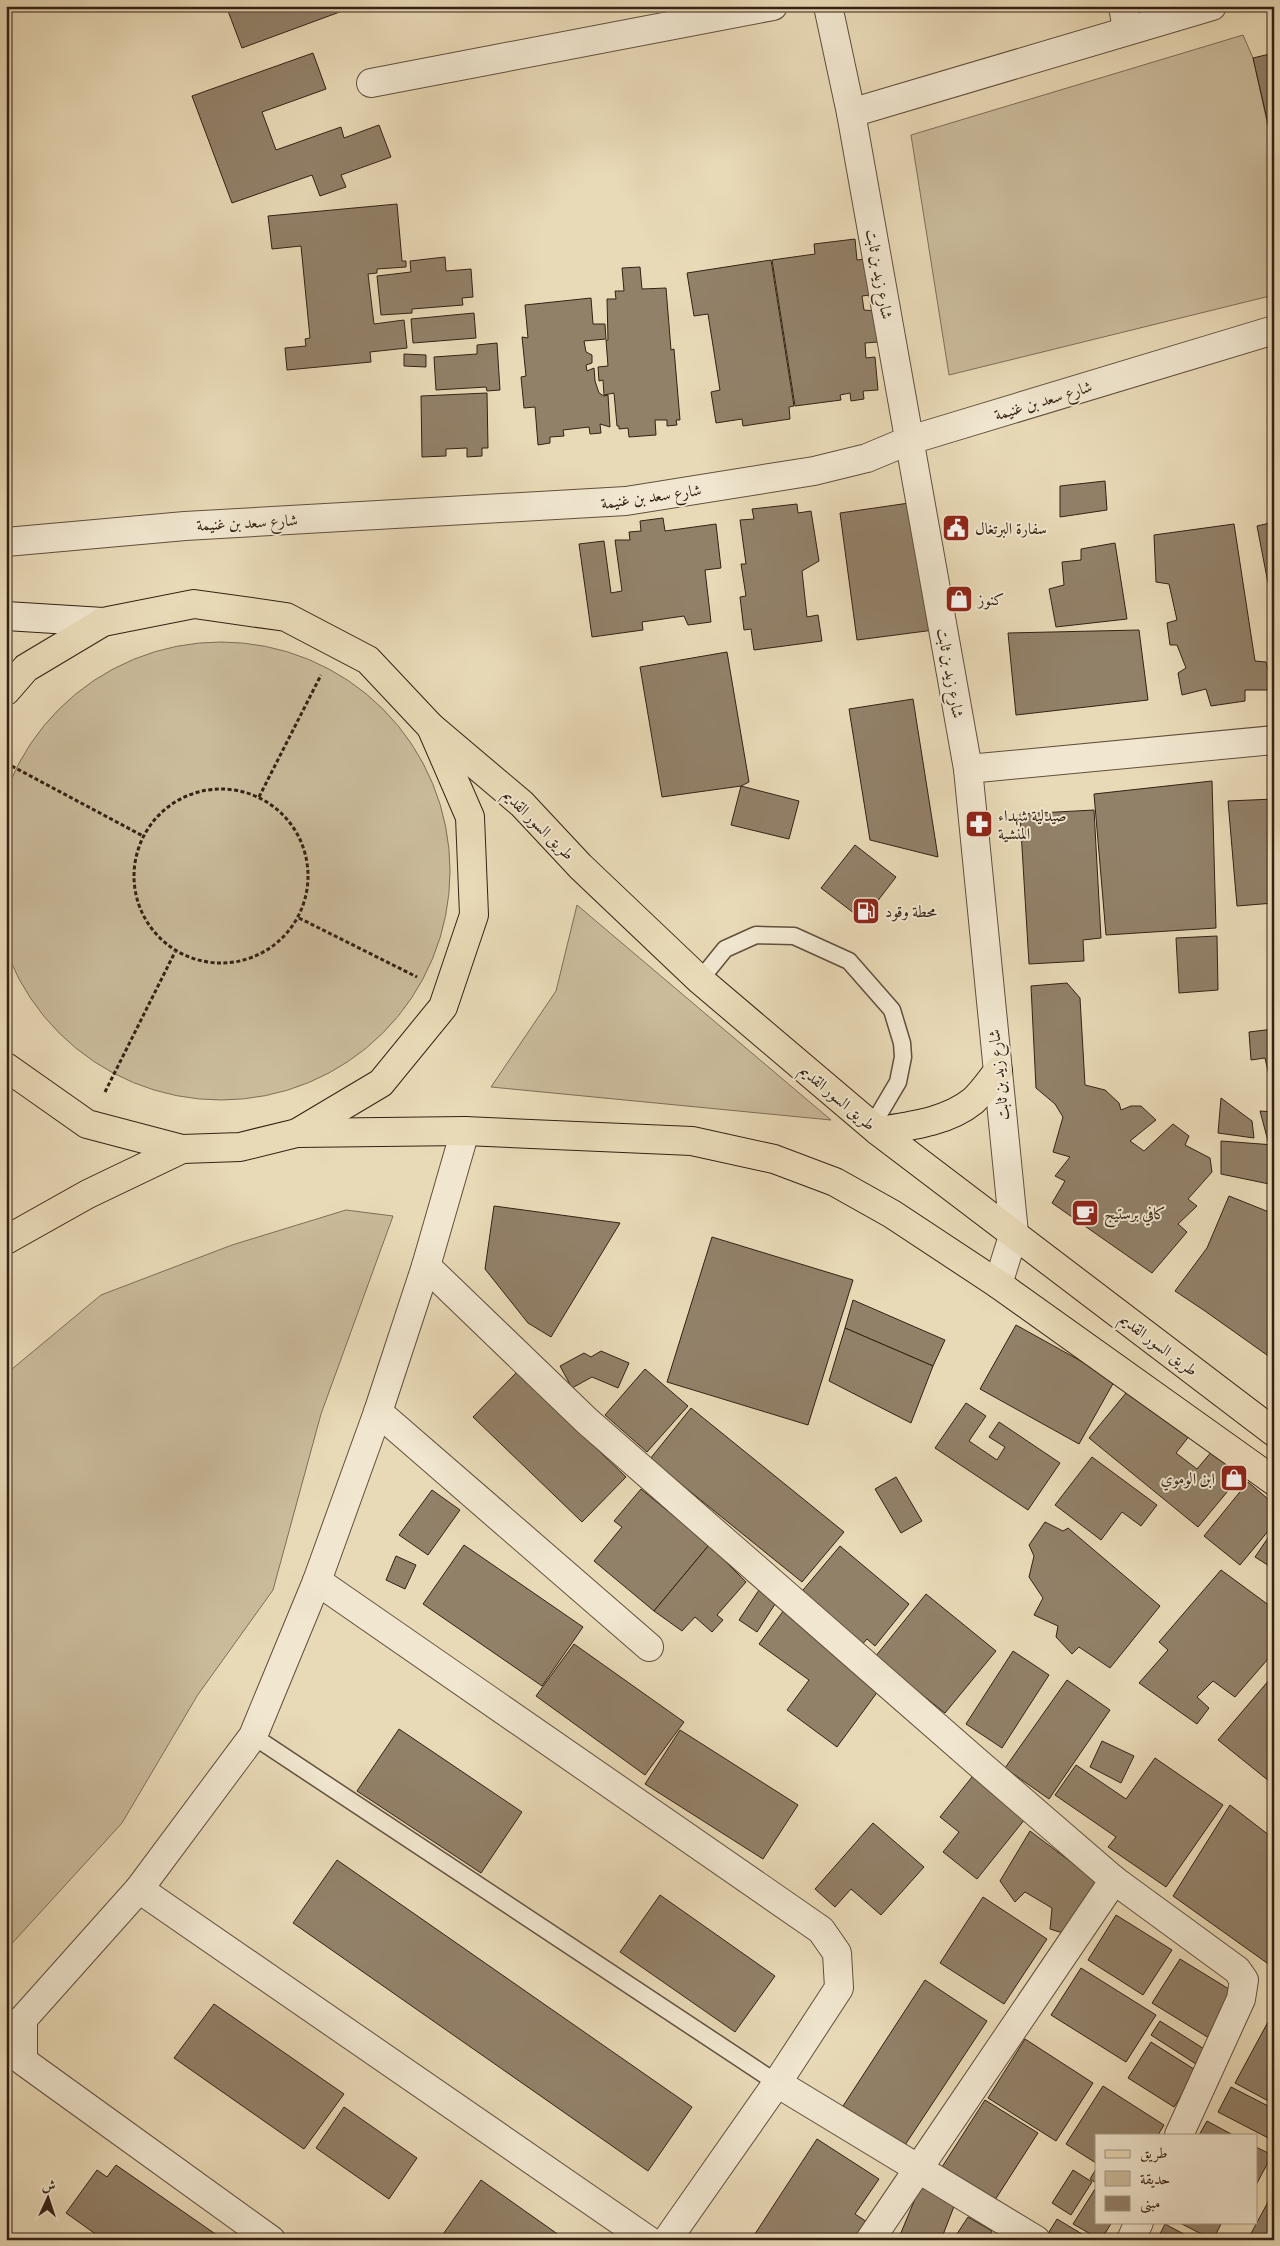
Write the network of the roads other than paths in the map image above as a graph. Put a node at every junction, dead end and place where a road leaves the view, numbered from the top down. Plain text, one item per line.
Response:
1 (773, 6) edge
2 (828, 6) edge
3 (1212, 6) edge
4 (1125, 18) edge
5 (371, 83) dead end
6 (852, 113) junction
7 (1274, 330) edge
8 (910, 440) junction
9 (6, 542) edge
10 (6, 616) edge
11 (103, 622) junction
12 (6, 692) edge
13 (432, 727) junction
14 (1274, 740) edge
15 (968, 770) junction
16 (700, 980) junction
17 (6, 1067) edge
18 (998, 1071) junction
19 (875, 1129) junction
20 (465, 1131) junction
21 (297, 1133) junction
22 (182, 1148) junction
23 (1014, 1234) junction
24 (6, 1240) edge
25 (426, 1266) junction
26 (998, 1284) junction
27 (378, 1412) junction
28 (1274, 1432) edge
29 (1274, 1481) edge
30 (317, 1581) junction
31 (649, 1648) dead end
32 (253, 1736) junction
33 (1114, 1880) junction
34 (139, 1889) junction
35 (777, 2083) junction
36 (1179, 2134) edge
37 (919, 2168) junction
38 (1139, 2224) edge
39 (271, 2240) edge
40 (648, 2240) edge
41 (667, 2240) edge
42 (870, 2240) edge
43 (1036, 2240) edge
44 (1132, 2240) edge

1 - 5 street
2 - 6 street, شارع زيد بن ثابت
3 - 4 street
4 - 6 street
6 - 8 street, شارع زيد بن ثابت
7 - 8 street, شارع سعد بن غنيمة
8 - 9 street, شارع سعد بن غنيمة
8 - 15 street, شارع زيد بن ثابت
10 - 11 street
11 - 12 main road, طريق السور القديم
11 - 13 main road, طريق السور القديم
13 - 16 main road, طريق السور القديم
13 - 21 main road
14 - 15 street
15 - 18 street, شارع زيد بن ثابت
16 - 19 main road, طريق السور القديم
16 - 19 lane
17 - 22 main road
18 - 19 main road
18 - 23 street, شارع زيد بن ثابت
19 - 23 main road, طريق السور القديم
20 - 21 main road
20 - 25 street
20 - 26 main road
21 - 22 main road
22 - 24 main road
23 - 26 street, شارع زيد بن ثابت
23 - 28 main road, طريق السور القديم
25 - 27 street
25 - 33 street
26 - 29 main road
27 - 30 street
27 - 31 street
30 - 32 street
30 - 35 street
32 - 34 street
32 - 35 lane
33 - 36 street
33 - 37 street
34 - 39 street
34 - 40 street
35 - 37 street
35 - 41 street
37 - 42 street
37 - 43 street
38 - 44 street

